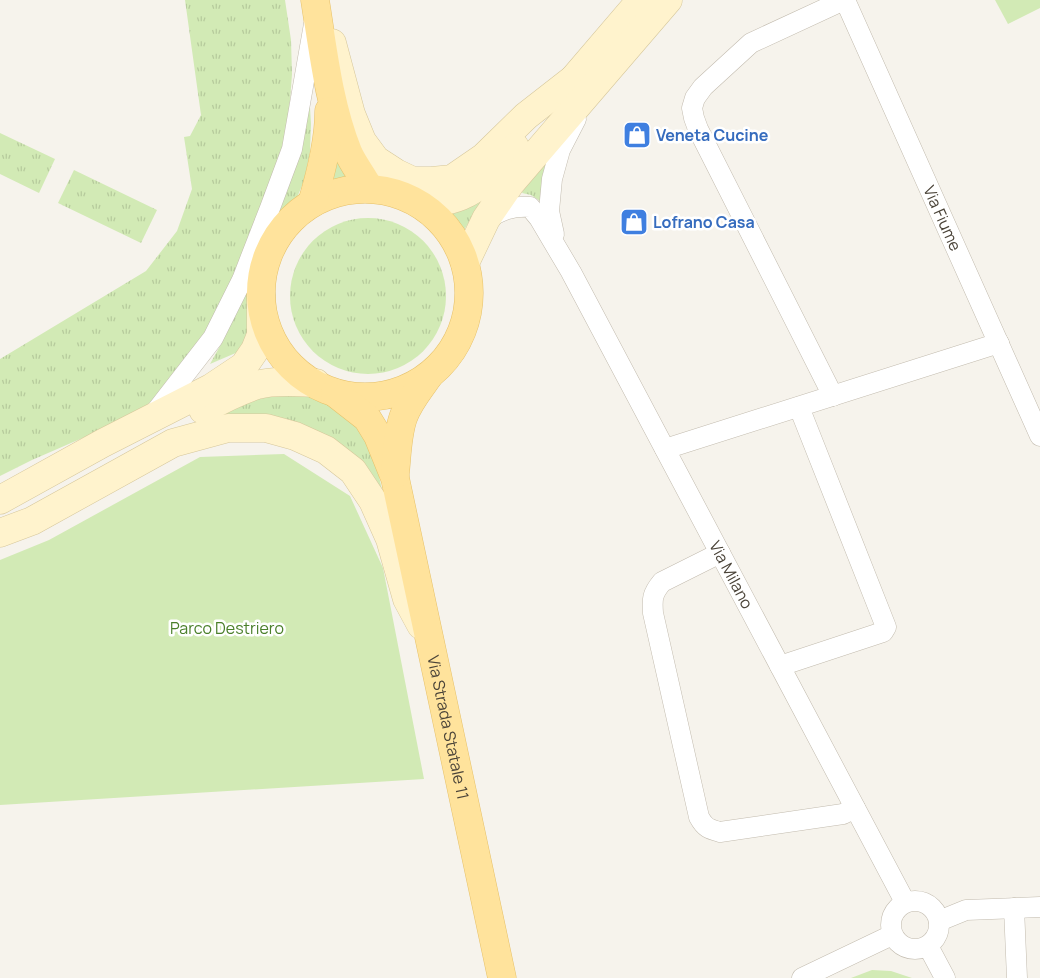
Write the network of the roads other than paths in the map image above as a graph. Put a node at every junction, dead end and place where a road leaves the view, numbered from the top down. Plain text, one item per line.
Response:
1 (641, 0) edge
2 (668, 0) edge
3 (844, 0) edge
4 (317, 3) edge
5 (329, 82) junction
6 (584, 83) junction
7 (370, 188) junction
8 (312, 203) junction
9 (423, 206) junction
10 (486, 219) junction
11 (558, 248) junction
12 (465, 263) junction
13 (261, 295) junction
14 (999, 343) junction
15 (428, 376) junction
16 (325, 388) junction
17 (833, 396) junction
18 (799, 407) junction
19 (151, 418) junction
20 (1040, 436) edge
21 (665, 449) junction
22 (395, 478) junction
23 (0, 500) edge
24 (0, 527) edge
25 (0, 533) edge
26 (720, 553) junction
27 (431, 644) junction
28 (780, 666) junction
29 (855, 808) junction
30 (904, 902) junction
31 (1040, 907) edge
32 (1014, 908) junction
33 (939, 921) junction
34 (892, 935) junction
35 (494, 938) junction
36 (928, 946) junction
37 (494, 978) edge
38 (502, 978) edge
39 (516, 978) edge
40 (802, 978) edge
41 (944, 978) edge
42 (1017, 978) edge

1 - 6 main road
2 - 6 main road
3 - 14 street, Via Fiume
3 - 17 street
4 - 5 main road
4 - 6 main road
4 - 19 street
5 - 7 main road
5 - 8 main road
6 - 9 main road
6 - 10 main road
6 - 11 street
7 - 8 main road, Via Strada Statale 11
7 - 9 main road, Via Strada Statale 11
8 - 13 main road, Via Strada Statale 11
9 - 12 main road, Via Strada Statale 11
10 - 11 street
10 - 12 main road
11 - 21 street, Via Milano
12 - 15 main road, Via Strada Statale 11
13 - 16 main road, Via Strada Statale 11
13 - 19 main road
14 - 17 street
14 - 20 street, Via Fiume
15 - 16 main road
15 - 22 main road, Via Strada Statale 11
16 - 22 main road, Via Strada Statale 11
16 - 24 main road
17 - 18 street
18 - 21 street
18 - 28 street
19 - 23 main road
21 - 26 street, Via Milano
22 - 27 main road, Via Strada Statale 11
25 - 27 main road
26 - 28 street, Via Milano
26 - 29 street
27 - 35 main road, Via Strada Statale 11
28 - 29 street, Via Milano
29 - 30 street, Via Milano
30 - 33 street
30 - 34 street
31 - 32 street
32 - 33 street
32 - 42 street
33 - 36 street
34 - 36 street
34 - 40 street
35 - 37 street
35 - 38 main road, Via Strada Statale 11
35 - 39 street
36 - 41 street

